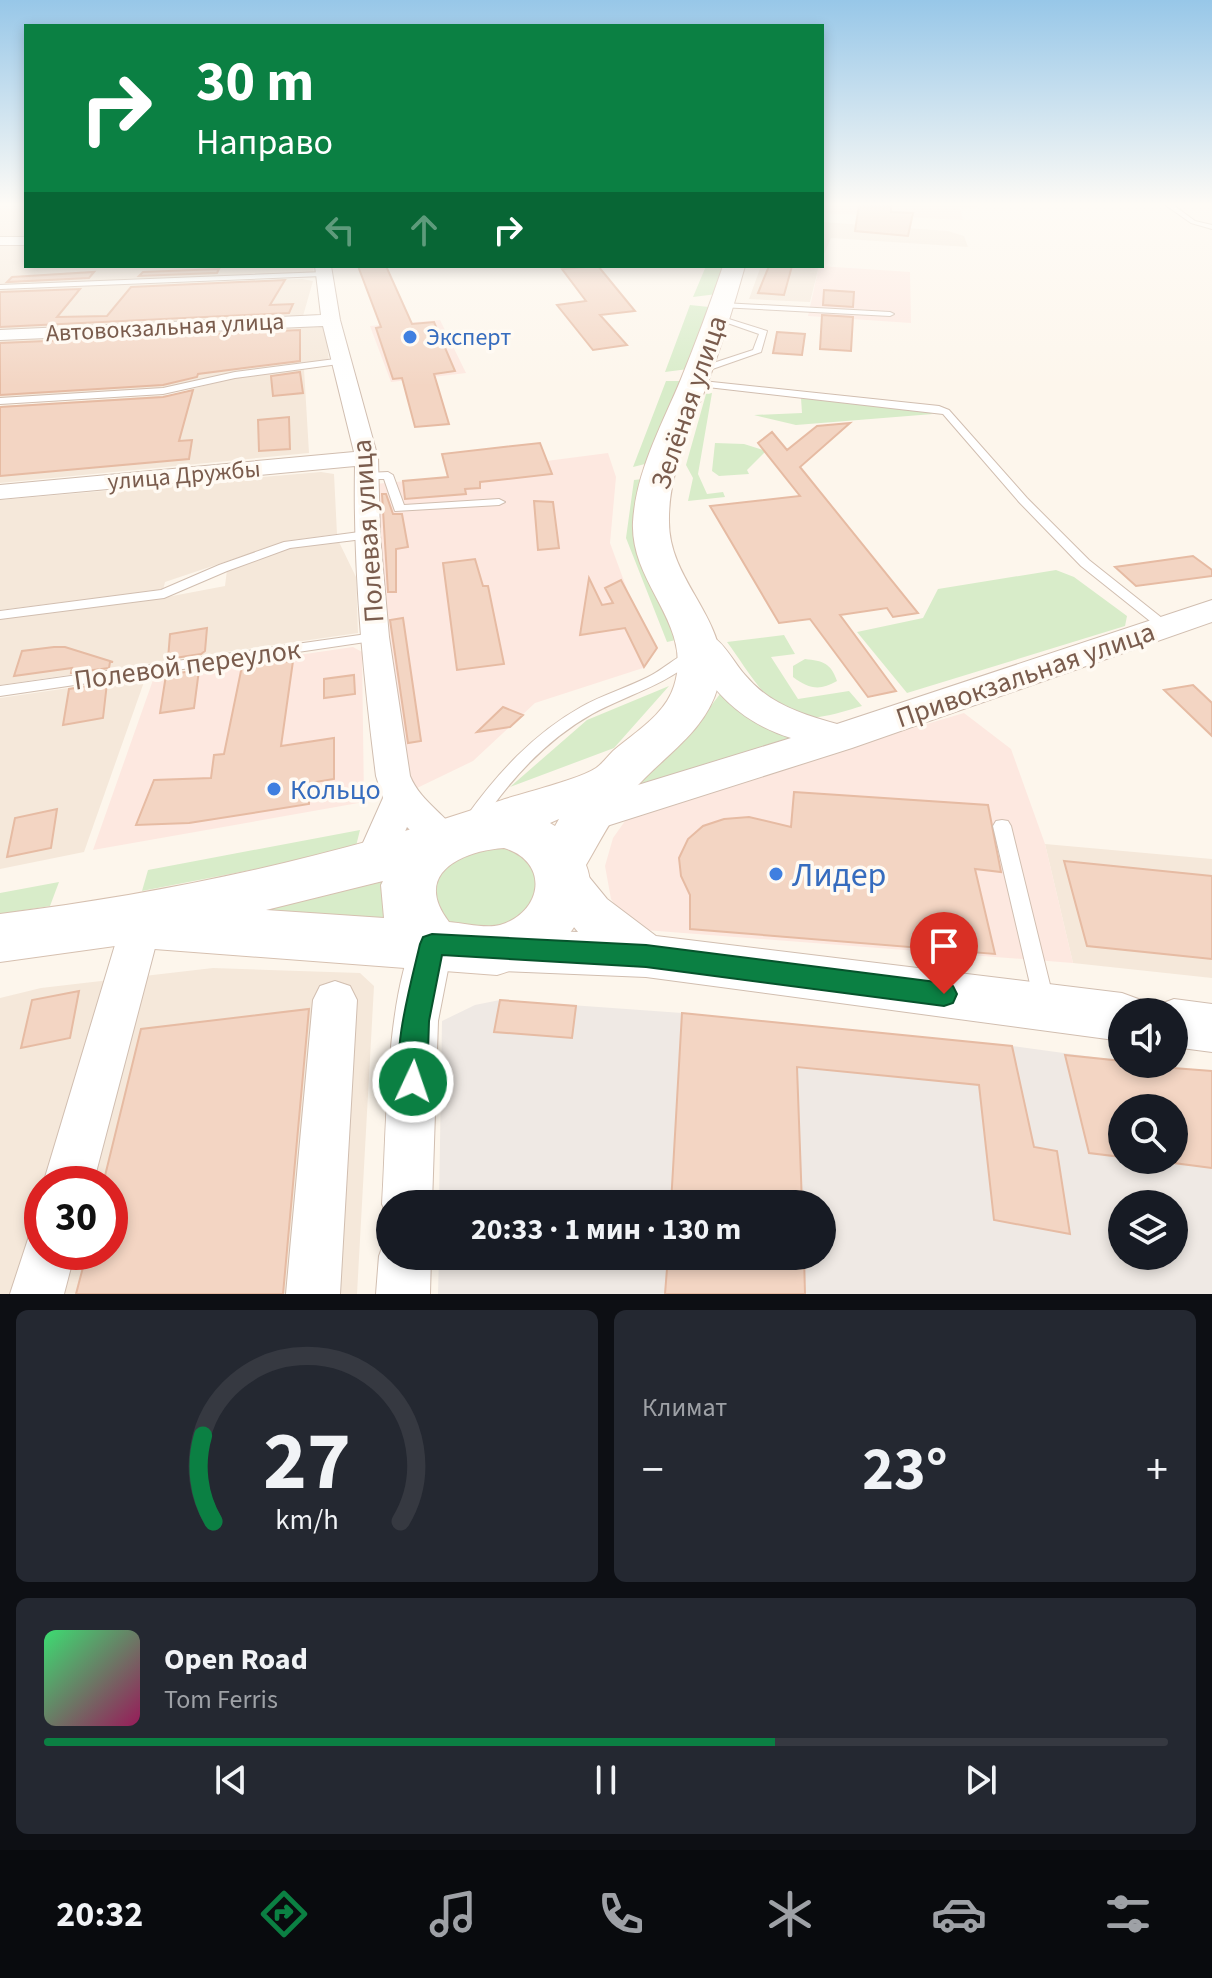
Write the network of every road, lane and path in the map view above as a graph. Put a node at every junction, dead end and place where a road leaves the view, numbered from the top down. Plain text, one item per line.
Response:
1 (733, 268) edge
2 (322, 270) edge
3 (0, 287) edge
4 (721, 311) junction
5 (890, 314) dead end
6 (331, 320) junction
7 (0, 335) edge
8 (343, 361) junction
9 (695, 377) junction
10 (0, 401) edge
11 (367, 467) junction
12 (0, 492) edge
13 (499, 502) dead end
14 (367, 535) junction
15 (1212, 610) edge
16 (0, 615) edge
17 (1165, 626) junction
18 (374, 637) junction
19 (701, 645) junction
20 (0, 691) edge
21 (845, 746) junction
22 (401, 798) junction
23 (602, 798) junction
24 (1002, 826) dead end
25 (454, 837) junction
26 (373, 863) junction
27 (562, 872) junction
28 (128, 924) junction
29 (0, 938) edge
30 (432, 944) junction
31 (497, 950) junction
32 (646, 956) junction
33 (335, 1000) dead end
34 (1045, 1007) junction
35 (1108, 1015) edge
36 (1188, 1025) edge
37 (1212, 1028) edge
38 (72, 1166) edge
39 (408, 1190) edge
40 (44, 1270) edge
41 (404, 1270) edge
42 (37, 1294) edge
43 (313, 1294) edge
44 (403, 1294) edge

1 - 4 main road, Зелёная улица
2 - 3 lane
2 - 6 street, Полевая улица
4 - 5 lane
4 - 9 main road, Зелёная улица
4 - 9 lane
6 - 7 street, Автовокзальная улица
6 - 8 street, Полевая улица
8 - 10 lane
8 - 11 street, Полевая улица
9 - 17 lane
9 - 19 main road, Зелёная улица
11 - 12 street, улица Дружбы
11 - 13 lane
11 - 14 street, Полевая улица
14 - 16 lane
14 - 18 street, Полевая улица
15 - 17 street, Привокзальная улица
17 - 21 street, Привокзальная улица
18 - 20 lane, Полевой переулок
18 - 22 street, Полевая улица
19 - 21 street
19 - 23 main road
19 - 25 lane
21 - 23 street, Привокзальная улица
22 - 25 street
22 - 26 street
23 - 25 main road
23 - 27 main road
24 - 34 lane
25 - 26 main road
25 - 27 main road
25 - 30 main road
26 - 28 main road
27 - 31 main road
27 - 32 street
28 - 29 main road
28 - 30 main road
28 - 38 street
30 - 31 main road
30 - 39 street
31 - 32 street
32 - 34 street
33 - 43 street
34 - 35 street
36 - 37 street
40 - 42 street
41 - 44 street

